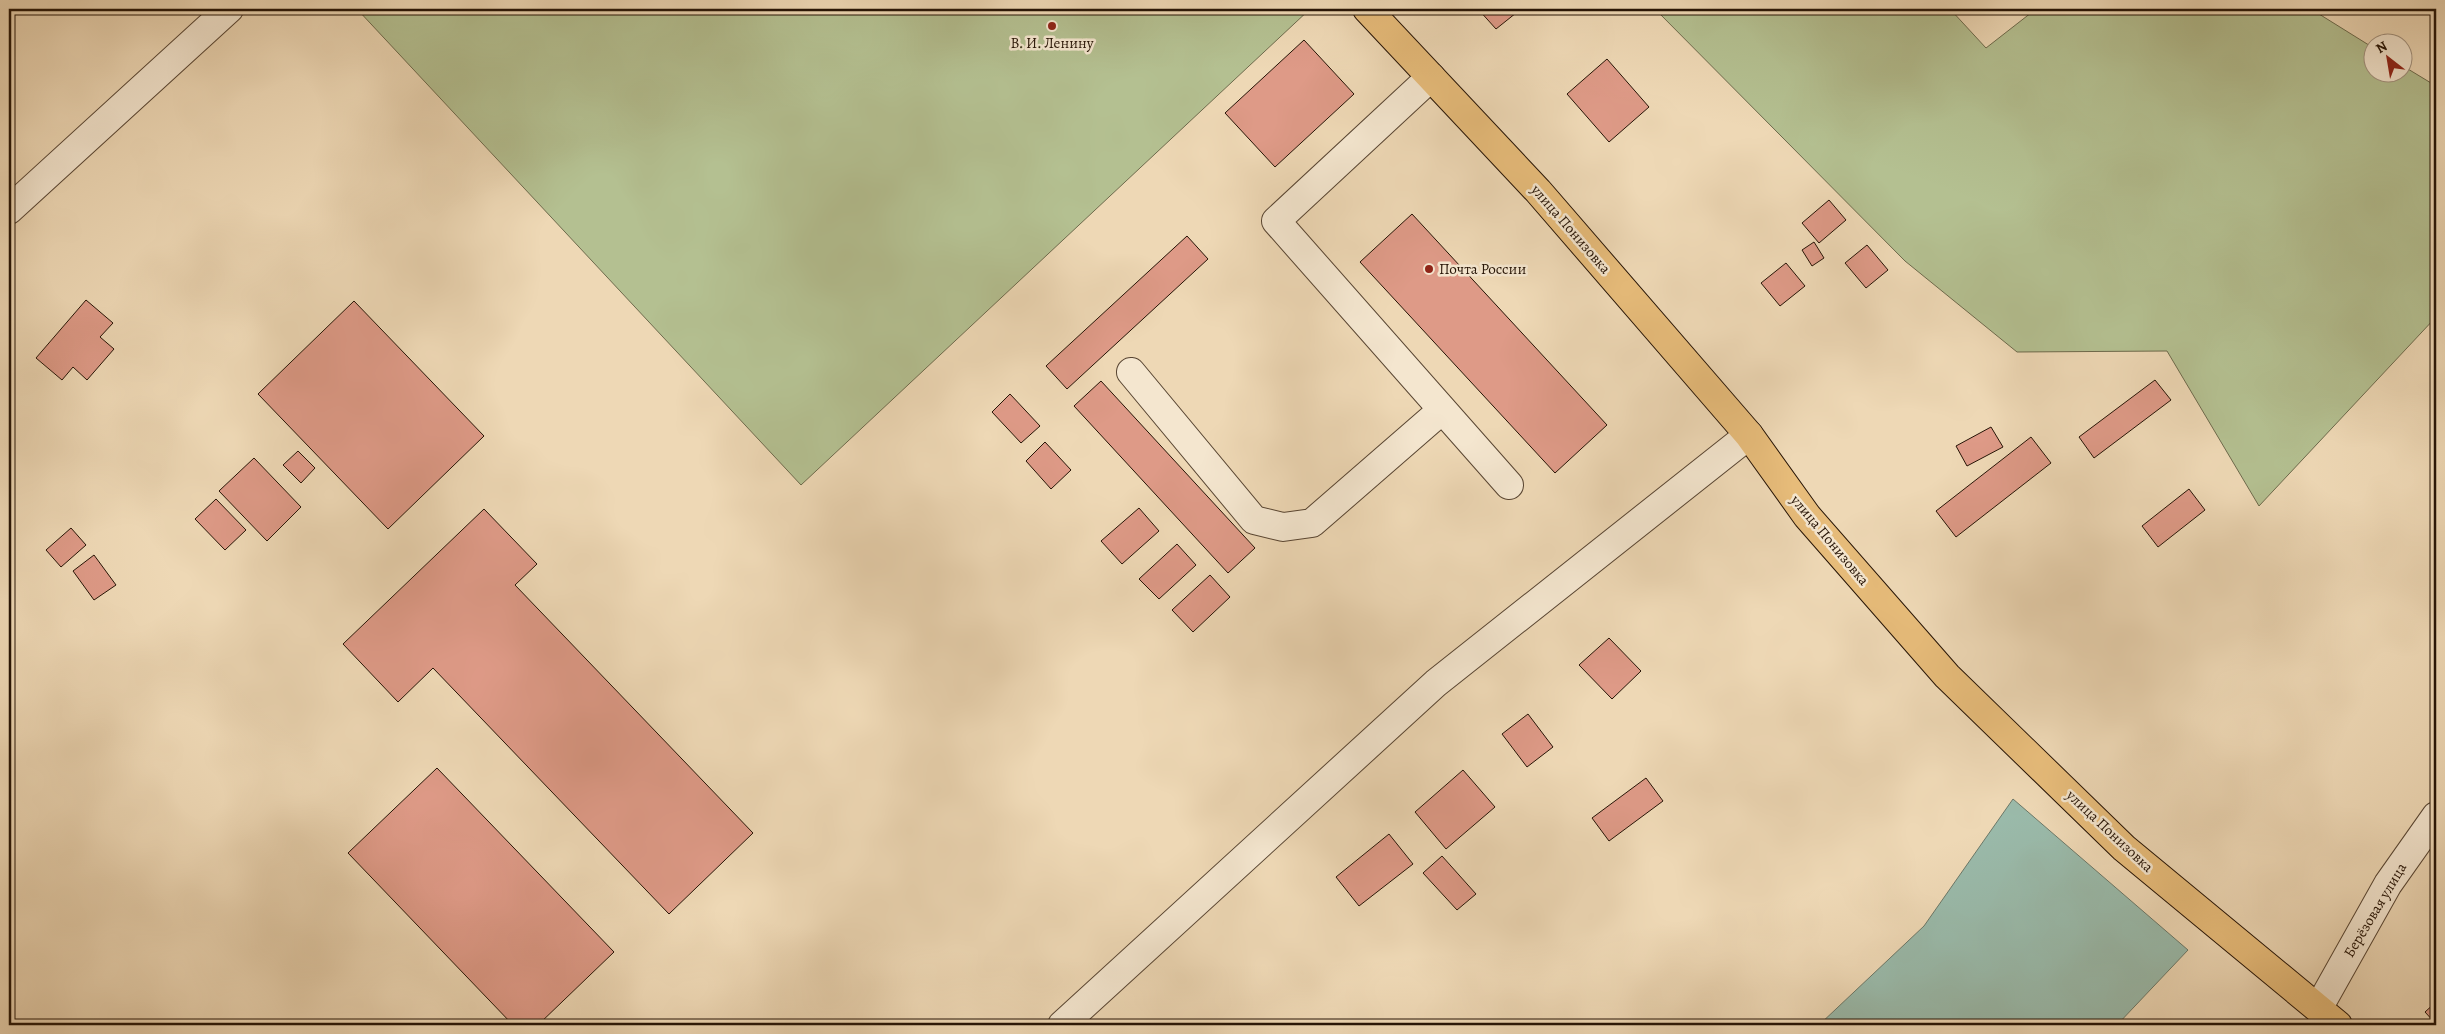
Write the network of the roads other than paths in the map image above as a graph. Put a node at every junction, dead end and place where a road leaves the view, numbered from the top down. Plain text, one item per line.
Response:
1 (228, 9) edge
2 (1367, 9) edge
3 (1431, 77) junction
4 (9, 210) edge
5 (1131, 372) dead end
6 (1442, 410) junction
7 (1748, 435) junction
8 (1508, 485) dead end
9 (2436, 816) edge
10 (2329, 1016) edge
11 (1062, 1025) edge

1 - 4 street
2 - 3 main road, улица Понизовка
3 - 6 street
3 - 7 main road, улица Понизовка
5 - 6 street
6 - 8 street
7 - 10 main road, улица Понизовка
7 - 11 street
9 - 10 street, Берёзовая улица

